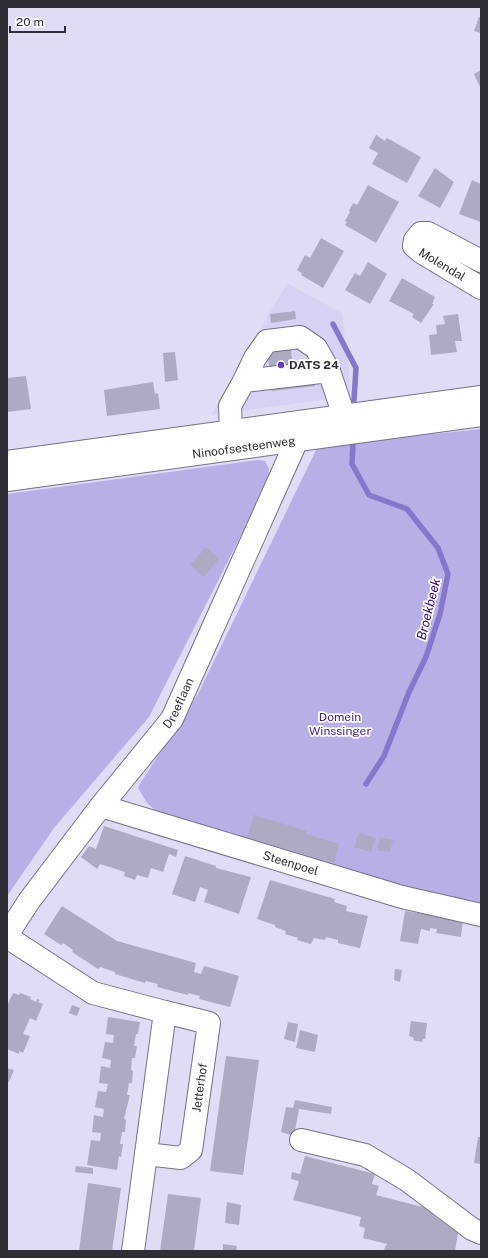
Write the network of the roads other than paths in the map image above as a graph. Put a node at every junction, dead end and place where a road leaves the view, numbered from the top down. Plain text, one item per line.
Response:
1 (481, 261) edge
2 (481, 288) edge
3 (329, 371) junction
4 (244, 381) junction
5 (479, 400) edge
6 (344, 416) junction
7 (231, 431) junction
8 (297, 440) junction
9 (7, 462) edge
10 (7, 480) edge
11 (101, 806) junction
12 (481, 915) edge
13 (7, 936) edge
14 (165, 1012) junction
15 (301, 1140) dead end
16 (146, 1154) junction
17 (481, 1233) edge
18 (133, 1251) edge

1 - 2 street, Molendal
3 - 4 street
3 - 4 street
3 - 6 street
4 - 7 street
5 - 6 street, Ninoofsesteenweg
5 - 8 street, Ninoofsesteenweg
6 - 7 street, Ninoofsesteenweg
7 - 9 street, Ninoofsesteenweg
8 - 10 street, Ninoofsesteenweg
8 - 11 street, Dreeflaan
11 - 12 street, Steenpoel
11 - 13 street, Dreeflaan
13 - 14 street, Jetterhof
14 - 16 street
14 - 16 street, Jetterhof
15 - 17 street
16 - 18 street

